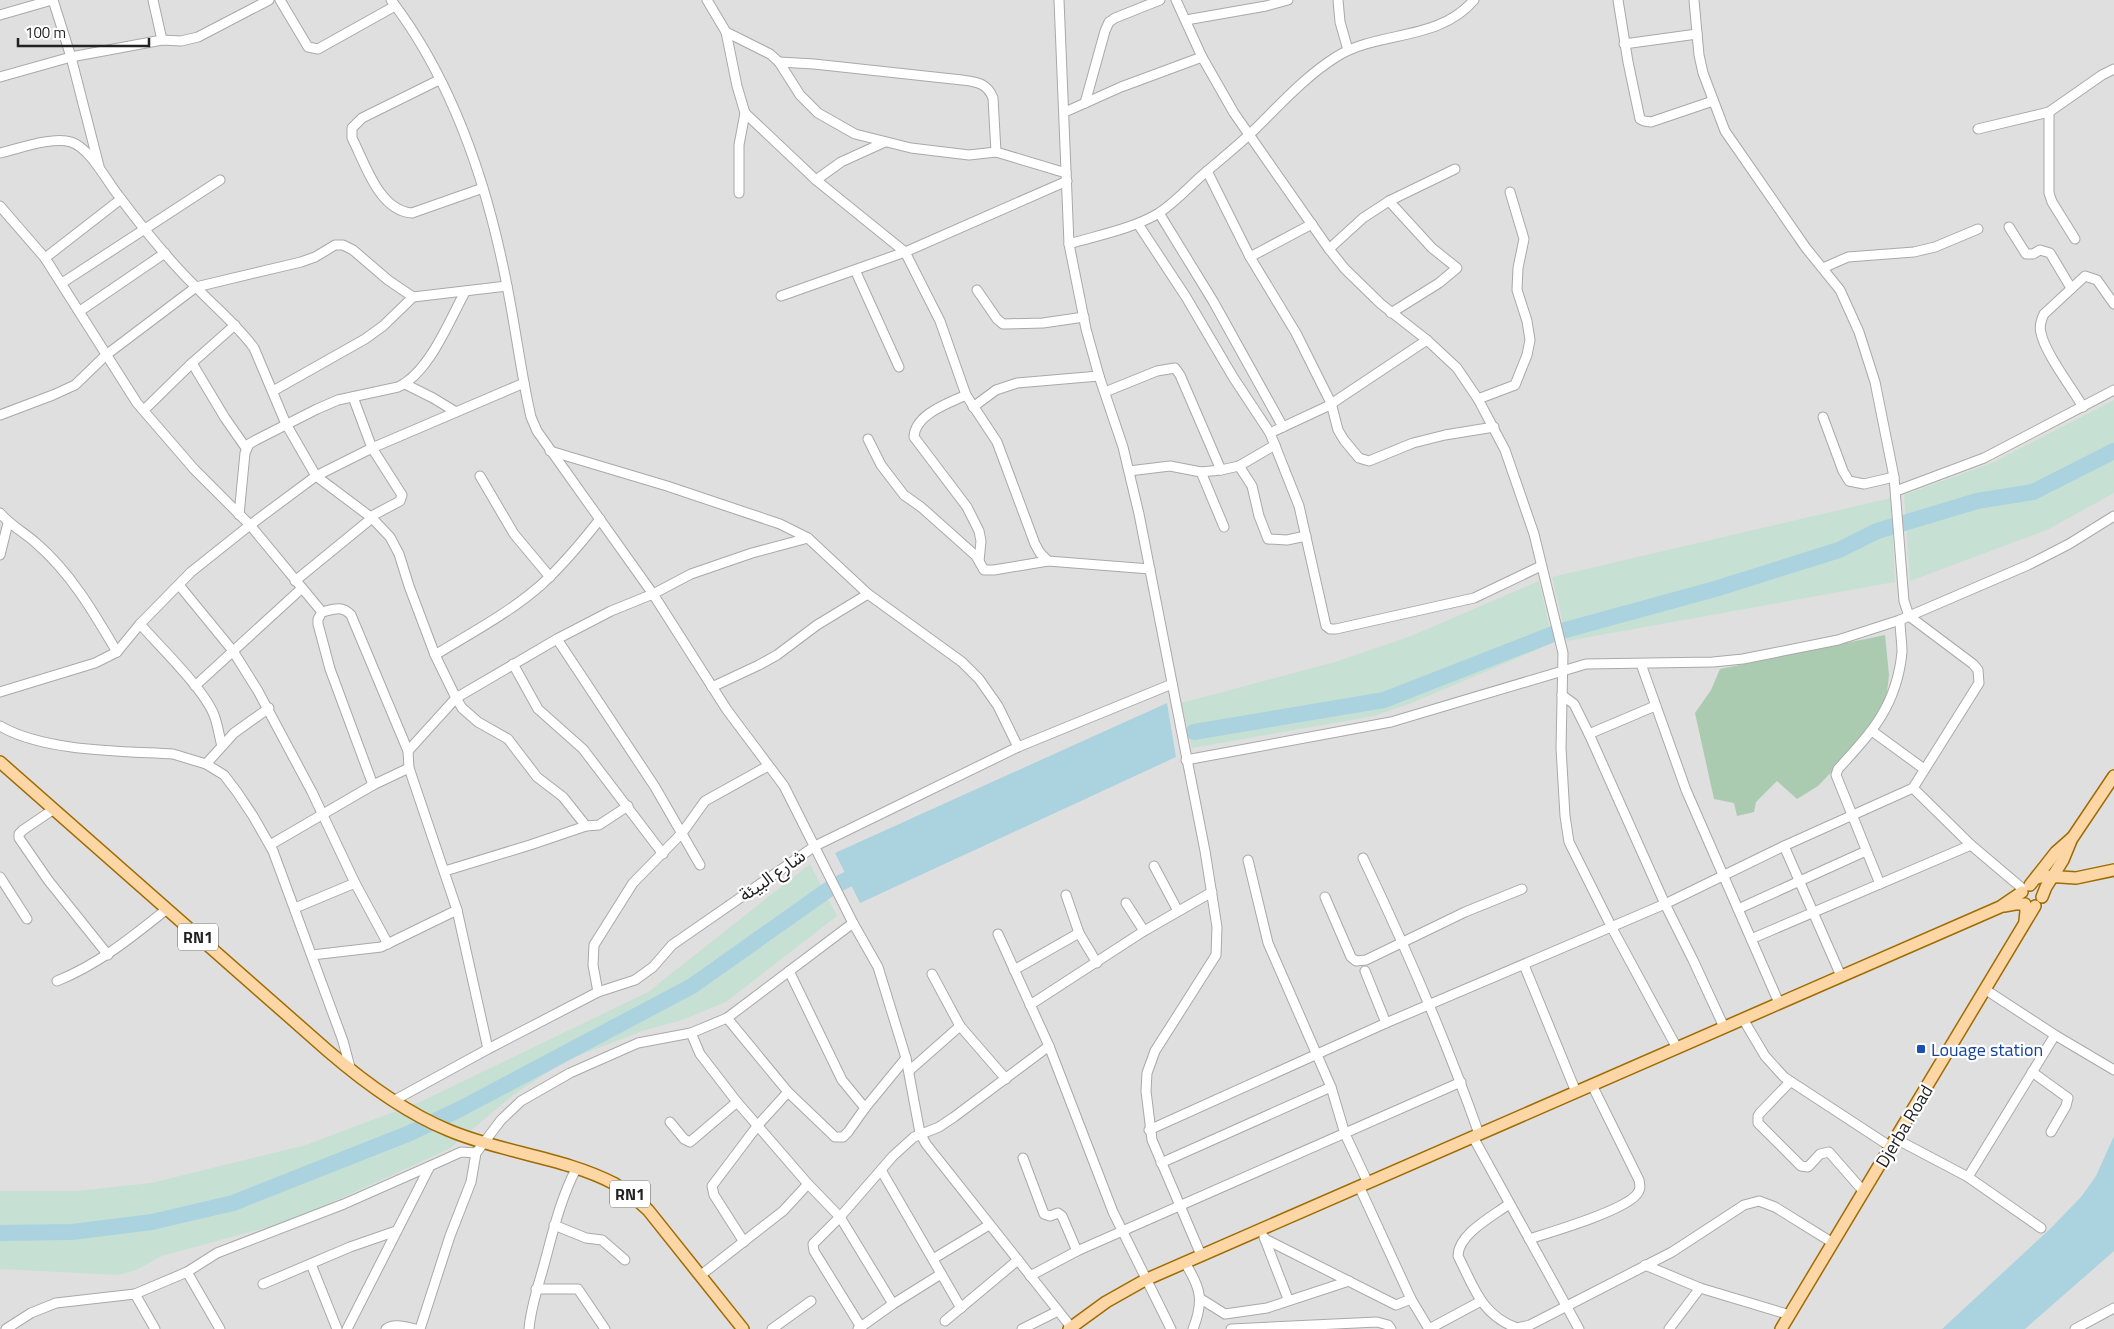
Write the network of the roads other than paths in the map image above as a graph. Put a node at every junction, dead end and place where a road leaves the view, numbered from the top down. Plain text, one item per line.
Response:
1 (52, 0) edge
2 (153, 0) edge
3 (269, 0) edge
4 (280, 0) edge
5 (707, 0) edge
6 (1059, 0) edge
7 (1160, 0) edge
8 (1176, 0) edge
9 (1288, 0) edge
10 (1338, 0) edge
11 (1474, 0) edge
12 (1618, 0) edge
13 (1694, 0) edge
14 (393, 3) edge
15 (0, 15) edge
16 (1186, 20) junction
17 (726, 32) junction
18 (1696, 34) junction
19 (162, 40) junction
20 (1624, 44) junction
21 (1348, 50) junction
22 (71, 57) junction
23 (1202, 57) junction
24 (779, 62) junction
25 (2114, 69) edge
26 (0, 77) edge
27 (439, 80) junction
28 (1713, 101) junction
29 (1085, 103) junction
30 (745, 112) junction
31 (1065, 112) junction
32 (2049, 112) junction
33 (1978, 129) dead end
34 (1250, 134) junction
35 (885, 142) junction
36 (996, 152) junction
37 (0, 153) edge
38 (1455, 169) dead end
39 (100, 172) junction
40 (1207, 172) junction
41 (1066, 177) junction
42 (220, 180) dead end
43 (816, 180) junction
44 (483, 188) junction
45 (1510, 192) dead end
46 (739, 193) dead end
47 (121, 199) junction
48 (1389, 201) junction
49 (0, 206) edge
50 (1159, 213) junction
51 (4, 217) edge
52 (1138, 224) junction
53 (1312, 224) junction
54 (2009, 227) dead end
55 (144, 228) junction
56 (1978, 229) dead end
57 (2075, 239) dead end
58 (1069, 244) junction
59 (1329, 249) junction
60 (905, 252) junction
61 (165, 253) junction
62 (1250, 257) junction
63 (45, 258) junction
64 (1822, 268) junction
65 (855, 270) junction
66 (62, 283) junction
67 (507, 286) junction
68 (196, 287) junction
69 (2070, 288) junction
70 (977, 290) dead end
71 (465, 292) junction
72 (782, 296) dead end
73 (413, 297) junction
74 (2114, 304) edge
75 (80, 311) junction
76 (1392, 314) junction
77 (1084, 316) junction
78 (234, 325) junction
79 (1427, 340) junction
80 (106, 356) junction
81 (192, 363) junction
82 (899, 367) dead end
83 (1099, 376) junction
84 (405, 384) junction
85 (524, 384) junction
86 (2114, 390) edge
87 (273, 391) junction
88 (1105, 392) junction
89 (966, 395) junction
90 (353, 397) junction
91 (1478, 400) junction
92 (1331, 403) junction
93 (973, 407) junction
94 (2084, 407) junction
95 (144, 410) junction
96 (456, 412) junction
97 (0, 415) edge
98 (1823, 417) dead end
99 (286, 424) junction
100 (1283, 427) junction
101 (1494, 428) junction
102 (1270, 434) junction
103 (868, 439) dead end
104 (1275, 445) junction
105 (246, 448) junction
106 (372, 448) junction
107 (550, 451) junction
108 (1239, 466) junction
109 (1221, 470) junction
110 (1129, 471) junction
111 (1201, 472) junction
112 (316, 476) junction
113 (480, 476) dead end
114 (1894, 477) junction
115 (1896, 491) junction
116 (0, 513) edge
117 (239, 515) junction
118 (2114, 516) edge
119 (371, 517) junction
120 (600, 518) junction
121 (8, 523) junction
122 (250, 525) junction
123 (1224, 527) dead end
124 (1306, 536) junction
125 (808, 538) junction
126 (1, 550) edge
127 (1048, 560) junction
128 (979, 561) junction
129 (1541, 566) junction
130 (1150, 569) junction
131 (550, 577) junction
132 (295, 580) junction
133 (179, 585) junction
134 (301, 588) junction
135 (653, 594) junction
136 (868, 594) junction
137 (322, 612) junction
138 (1909, 616) junction
139 (1900, 620) junction
140 (140, 624) junction
141 (557, 639) junction
142 (233, 651) junction
143 (117, 652) junction
144 (434, 655) junction
145 (513, 664) junction
146 (1641, 664) junction
147 (1563, 672) junction
148 (1172, 684) junction
149 (195, 686) junction
150 (712, 687) junction
151 (0, 692) edge
152 (1562, 695) junction
153 (456, 698) junction
154 (1655, 706) junction
155 (269, 708) junction
156 (0, 726) edge
157 (1872, 731) junction
158 (1589, 734) junction
159 (222, 746) junction
160 (1018, 747) junction
161 (408, 752) junction
162 (1186, 760) junction
163 (206, 764) junction
164 (2, 766) edge
165 (768, 766) junction
166 (409, 768) junction
167 (1924, 769) junction
168 (2114, 776) edge
169 (373, 785) junction
170 (1913, 788) junction
171 (628, 806) junction
172 (54, 809) junction
173 (322, 816) junction
174 (1852, 816) junction
175 (586, 826) junction
176 (682, 833) junction
177 (2073, 837) junction
178 (270, 845) junction
179 (1971, 845) junction
180 (815, 846) junction
181 (1784, 846) junction
182 (1866, 851) junction
183 (663, 854) junction
184 (1363, 858) dead end
185 (1248, 860) dead end
186 (700, 865) dead end
187 (1154, 866) dead end
188 (2114, 870) edge
189 (445, 871) junction
190 (1723, 876) junction
191 (2053, 876) junction
192 (0, 877) edge
193 (1799, 881) junction
194 (355, 883) junction
195 (1880, 884) junction
196 (2028, 886) junction
197 (1522, 889) dead end
198 (1212, 892) junction
199 (1066, 895) dead end
200 (1325, 897) dead end
201 (2042, 897) junction
202 (1126, 903) dead end
203 (1665, 904) junction
204 (2030, 905) junction
205 (2000, 907) junction
206 (295, 908) junction
207 (167, 909) junction
208 (1738, 909) junction
209 (457, 910) junction
210 (1178, 910) junction
211 (1813, 912) junction
212 (27, 919) dead end
213 (853, 923) junction
214 (1612, 928) junction
215 (1144, 931) junction
216 (1079, 933) junction
217 (998, 934) dead end
218 (1752, 939) junction
219 (1402, 943) junction
220 (388, 944) junction
221 (108, 955) junction
222 (312, 955) junction
223 (1097, 963) junction
224 (1524, 965) junction
225 (1014, 970) junction
226 (789, 971) junction
227 (1364, 971) dead end
228 (932, 974) dead end
229 (1841, 976) junction
230 (57, 981) dead end
231 (1986, 990) junction
232 (598, 992) junction
233 (1779, 1003) junction
234 (1030, 1005) junction
235 (1429, 1005) junction
236 (727, 1018) junction
237 (1743, 1019) junction
238 (1386, 1023) junction
239 (960, 1026) junction
240 (1724, 1027) junction
241 (691, 1033) junction
242 (2055, 1035) junction
243 (1049, 1046) junction
244 (1677, 1048) junction
245 (488, 1049) junction
246 (1316, 1054) junction
247 (906, 1058) junction
248 (2114, 1070) edge
249 (351, 1071) junction
250 (909, 1071) junction
251 (2032, 1072) junction
252 (1006, 1079) junction
253 (1461, 1082) junction
254 (1790, 1082) junction
255 (1592, 1085) junction
256 (1331, 1087) junction
257 (788, 1092) junction
258 (1576, 1092) junction
259 (738, 1102) junction
260 (397, 1103) junction
261 (865, 1108) junction
262 (670, 1122) dead end
263 (758, 1125) junction
264 (1149, 1130) junction
265 (2051, 1132) dead end
266 (920, 1133) junction
267 (1345, 1134) junction
268 (1476, 1135) junction
269 (485, 1143) junction
270 (1893, 1143) junction
271 (476, 1154) junction
272 (1023, 1158) dead end
273 (1161, 1163) junction
274 (430, 1166) junction
275 (576, 1169) junction
276 (881, 1170) junction
277 (1968, 1177) junction
278 (808, 1184) junction
279 (1364, 1184) junction
280 (1864, 1192) junction
281 (1509, 1204) junction
282 (1180, 1207) junction
283 (840, 1217) junction
284 (554, 1225) junction
285 (988, 1225) junction
286 (2041, 1228) dead end
287 (396, 1231) junction
288 (1122, 1232) junction
289 (1263, 1234) junction
290 (1529, 1239) junction
291 (744, 1242) junction
292 (1833, 1244) junction
293 (1077, 1251) junction
294 (1201, 1255) junction
295 (625, 1260) dead end
296 (933, 1260) junction
297 (1018, 1260) junction
298 (1184, 1262) junction
299 (311, 1264) junction
300 (1645, 1265) junction
301 (186, 1272) junction
302 (941, 1274) junction
303 (701, 1275) junction
304 (1030, 1276) junction
305 (1145, 1280) junction
306 (1349, 1281) junction
307 (263, 1284) dead end
308 (536, 1288) junction
309 (1700, 1288) junction
310 (135, 1294) junction
311 (1201, 1299) junction
312 (1288, 1299) junction
313 (1411, 1299) junction
314 (811, 1301) dead end
315 (1481, 1301) junction
316 (893, 1304) junction
317 (1567, 1306) junction
318 (961, 1308) junction
319 (2114, 1308) edge
320 (1058, 1312) junction
321 (1225, 1314) junction
322 (1790, 1315) junction
323 (945, 1321) dead end
324 (1358, 1326) edge
325 (859, 1328) edge
326 (1070, 1328) edge
327 (1320, 1328) edge
328 (6, 1329) edge
329 (155, 1329) edge
330 (220, 1329) edge
331 (337, 1329) edge
332 (347, 1329) edge
333 (386, 1329) edge
334 (415, 1329) edge
335 (420, 1329) edge
336 (529, 1329) edge
337 (605, 1329) edge
338 (743, 1329) edge
339 (772, 1329) edge
340 (1022, 1329) edge
341 (1171, 1329) edge
342 (1193, 1329) edge
343 (1226, 1329) edge
344 (1231, 1329) edge
345 (1392, 1329) edge
346 (1429, 1329) edge
347 (1579, 1329) edge
348 (1669, 1329) edge
349 (1781, 1329) edge
350 (2075, 1329) edge

1 - 15 street
1 - 22 street
2 - 19 street
3 - 19 street
4 - 14 street
5 - 17 street
6 - 31 street
7 - 29 street
8 - 16 street
9 - 16 street
10 - 21 street
11 - 21 street
12 - 20 street
13 - 18 street
14 - 27 street
16 - 23 street
17 - 24 street
17 - 30 street
18 - 20 street
18 - 28 street
19 - 22 street
20 - 28 street
21 - 34 street
22 - 26 street
22 - 39 street
23 - 29 street
23 - 34 street
24 - 35 street
24 - 36 street
25 - 32 street
27 - 44 street
27 - 44 street
28 - 64 street
29 - 31 street
30 - 43 street
30 - 46 street
31 - 41 street
32 - 33 street
32 - 57 street
34 - 40 street
34 - 53 street
35 - 36 street
35 - 43 street
36 - 41 street
37 - 39 street
38 - 48 street
39 - 47 street
40 - 50 street
40 - 62 street
41 - 58 street
41 - 60 street
42 - 55 street
43 - 60 street
44 - 67 street
45 - 91 street
47 - 55 street
47 - 63 street
48 - 59 street
48 - 76 street
49 - 51 street
50 - 52 street
50 - 100 street
51 - 63 street
52 - 58 street
52 - 102 street
53 - 59 street
53 - 62 street
54 - 69 street
55 - 61 street
55 - 66 street
56 - 64 street
58 - 77 street
59 - 76 street
60 - 65 street
60 - 89 street
61 - 68 street
61 - 75 street
62 - 92 street
63 - 66 street
64 - 114 street
65 - 72 street
65 - 82 street
66 - 75 street
67 - 71 street
67 - 85 street
68 - 73 street
68 - 78 street
68 - 80 street
69 - 74 street
69 - 94 street
70 - 77 street
71 - 73 street
71 - 84 street
73 - 87 street
75 - 80 street
76 - 79 street
77 - 83 street
78 - 81 street
78 - 87 street
79 - 91 street
79 - 92 street
80 - 95 street
80 - 97 street
81 - 95 street
81 - 105 street
83 - 88 street
83 - 93 street
84 - 90 street
84 - 96 street
85 - 96 street
85 - 107 street
86 - 94 street
87 - 99 street
88 - 109 street
88 - 110 street
89 - 93 street
89 - 128 street
90 - 99 street
90 - 106 street
91 - 101 street
92 - 100 street
92 - 101 street
93 - 127 street
94 - 115 street
95 - 117 street
96 - 106 street
98 - 114 street
99 - 105 street
99 - 112 street
100 - 102 street
101 - 129 street
102 - 104 street
103 - 128 street
104 - 108 street
104 - 124 street
105 - 117 street
106 - 112 street
106 - 119 street
107 - 120 street
107 - 125 street
108 - 109 street
108 - 124 street
109 - 111 street
110 - 111 street
110 - 130 street
111 - 123 street
112 - 119 street
112 - 122 street
113 - 131 street
114 - 115 street
115 - 138 street
116 - 121 street
117 - 122 street
118 - 138 street
119 - 132 street
119 - 144 street
120 - 131 street
120 - 135 street
121 - 126 street
121 - 143 street
122 - 132 street
122 - 133 street
124 - 129 street
125 - 135 street
125 - 136 street
127 - 128 street
127 - 130 street
129 - 147 street
130 - 148 street
131 - 144 street
132 - 134 street
133 - 140 street
133 - 142 street
134 - 137 street
134 - 142 street
135 - 141 street
135 - 150 street
136 - 150 street
136 - 160 street
137 - 161 street
137 - 169 street
138 - 139 street
138 - 167 street
139 - 146 street
139 - 157 street
140 - 143 street
140 - 149 street
141 - 145 street
141 - 176 street
142 - 149 street
142 - 155 street
143 - 151 street
144 - 153 street
145 - 153 street
145 - 171 street
146 - 147 street
146 - 154 street
147 - 152 street
147 - 162 street
148 - 160 street, شارع البيئة
148 - 162 street
149 - 159 street
150 - 165 street
152 - 158 street
152 - 214 street
153 - 161 street
153 - 175 street
154 - 158 street
154 - 190 street
155 - 159 street
155 - 173 street
156 - 163 street
157 - 167 street
157 - 174 street
158 - 203 street
159 - 163 street
160 - 180 street, شارع البيئة
161 - 166 street
162 - 198 street
163 - 178 street
164 - 172 main road, RN1
165 - 176 street
165 - 180 street
166 - 169 street
166 - 189 street
167 - 170 street
168 - 177 main road
169 - 173 street
170 - 174 street
170 - 179 street
171 - 175 street
171 - 183 street
172 - 207 main road, RN1
172 - 221 street
173 - 178 street
173 - 194 street
174 - 181 street
174 - 182 street
175 - 189 street
176 - 183 street
176 - 186 street
177 - 191 main road
177 - 196 main road
178 - 206 street
179 - 195 street
179 - 196 street
180 - 213 street
180 - 232 street, شارع البيئة
181 - 190 street
181 - 193 street
182 - 193 street
182 - 195 street
183 - 232 street
184 - 219 street
185 - 246 street
187 - 210 street
188 - 191 main road
189 - 209 street
190 - 203 street
190 - 208 street
191 - 196 main road
191 - 201 main road
192 - 212 street
193 - 208 street
193 - 211 street
194 - 206 street
194 - 220 street
195 - 211 street
196 - 201 main road
196 - 204 main road
196 - 205 main road
197 - 219 street
198 - 210 street
198 - 264 street
199 - 216 street
200 - 219 street
201 - 204 main road
202 - 215 street
203 - 214 street
203 - 240 street
204 - 205 main road
204 - 231 main road, Djerba Road
205 - 229 main road
206 - 222 street
207 - 221 street
207 - 249 main road, RN1
208 - 218 street
209 - 220 street
209 - 245 street
210 - 215 street
211 - 218 street
211 - 229 street
213 - 226 street
213 - 247 street
214 - 224 street
214 - 244 street
215 - 223 street
216 - 223 street
216 - 225 street
217 - 225 street
218 - 233 street
219 - 235 street
220 - 222 street
221 - 230 street
222 - 249 street
223 - 234 street
224 - 235 street
224 - 258 street
225 - 234 street
226 - 236 street
226 - 261 street
227 - 238 street
228 - 239 street
229 - 233 main road
231 - 242 street
231 - 270 main road, Djerba Road
232 - 245 street, شارع البيئة
233 - 237 main road
234 - 243 street
235 - 238 street
235 - 253 street
236 - 241 street
236 - 257 street
237 - 240 main road
237 - 254 street
238 - 246 street
239 - 250 street
239 - 252 street
240 - 244 main road
241 - 259 street
241 - 269 street
242 - 248 street
242 - 251 street
243 - 252 street
243 - 288 street
244 - 255 main road
245 - 260 street, شارع البيئة
246 - 256 street
246 - 264 street
247 - 250 street
247 - 261 street
249 - 260 main road, RN1
250 - 266 street
251 - 265 street
251 - 277 street
252 - 266 street
253 - 267 street
253 - 268 street
254 - 270 street
254 - 280 street
255 - 258 main road
255 - 290 street
256 - 267 street
256 - 273 street
257 - 261 street
257 - 263 street
258 - 268 main road
259 - 262 street
259 - 263 street
260 - 269 main road, RN1
263 - 278 street
263 - 291 street
264 - 273 street
266 - 276 street
266 - 285 street
267 - 279 street
267 - 282 street
268 - 279 main road
268 - 281 street
269 - 271 street
269 - 275 main road, RN1
270 - 277 street
270 - 280 main road, Djerba Road
271 - 274 street
271 - 335 street
272 - 293 street
273 - 282 street
274 - 287 street
274 - 301 street
275 - 284 street
275 - 303 main road, RN1
276 - 283 street
276 - 296 street
277 - 286 street
278 - 283 street
278 - 291 street
279 - 289 main road
279 - 313 street
280 - 292 main road, Djerba Road
281 - 290 street
281 - 315 street
282 - 288 street
282 - 294 street
283 - 316 street
283 - 325 street
284 - 295 street
284 - 308 street
285 - 296 street
285 - 297 street
287 - 299 street
287 - 332 street
288 - 293 street
288 - 305 street
289 - 294 main road
289 - 306 street
289 - 312 street
290 - 317 street
291 - 303 street
292 - 300 street
292 - 322 main road, Djerba Road
293 - 304 street
294 - 298 main road
296 - 302 street
297 - 304 street
297 - 318 street
298 - 305 main road
298 - 311 street
299 - 307 street
299 - 331 street
300 - 309 street
300 - 317 street
301 - 310 street
301 - 330 street
302 - 316 street
302 - 318 street
303 - 338 main road, RN1
304 - 320 street
305 - 326 main road
305 - 341 street
306 - 312 street
306 - 313 street
308 - 336 street
308 - 337 street
309 - 322 street
309 - 348 street
310 - 328 street
310 - 329 street
311 - 321 street
311 - 342 street
312 - 321 street
313 - 346 street
314 - 339 street
315 - 317 street
315 - 346 street
316 - 325 street
317 - 347 street
318 - 323 street
319 - 350 street
320 - 326 street
320 - 340 street
321 - 343 street
322 - 349 main road, Djerba Road
324 - 327 street
324 - 345 street
327 - 344 street
333 - 334 street

